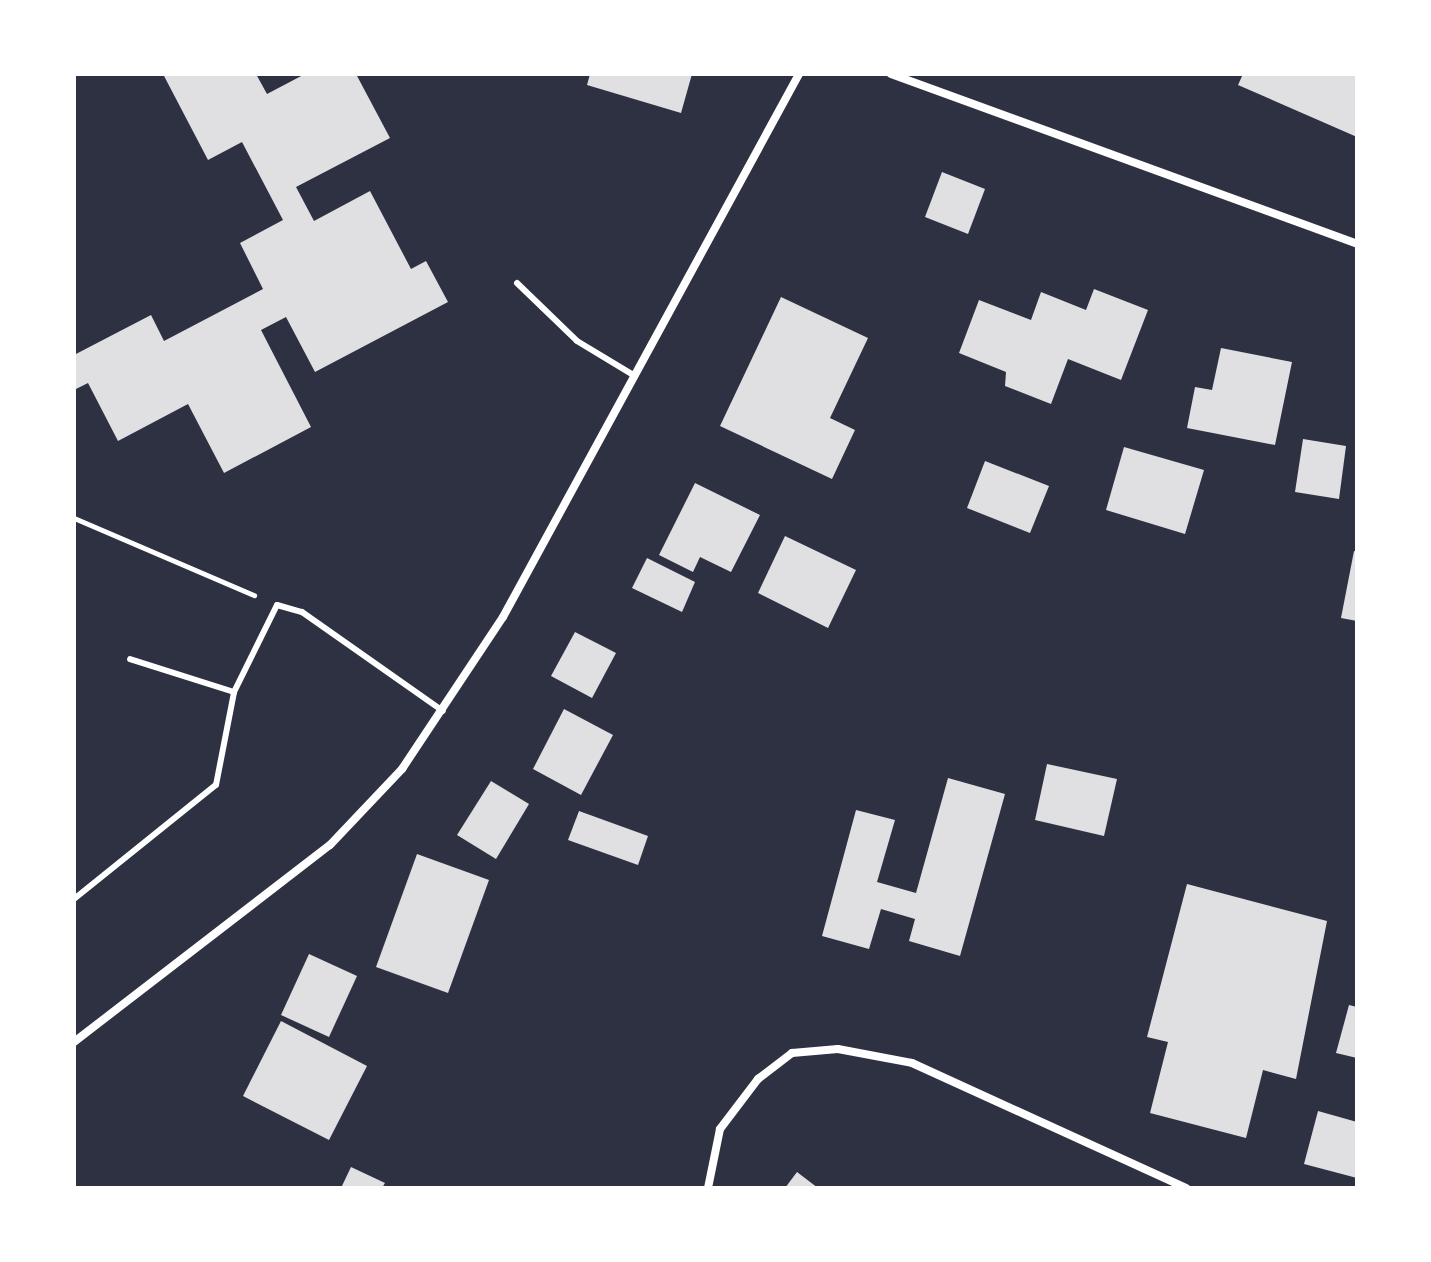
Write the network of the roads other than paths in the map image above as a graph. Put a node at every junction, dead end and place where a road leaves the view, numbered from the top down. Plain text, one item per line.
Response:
1 (799, 74) edge
2 (891, 74) edge
3 (1357, 244) edge
4 (517, 283) dead end
5 (635, 376) junction
6 (130, 659) dead end
7 (234, 692) junction
8 (443, 712) junction
9 (74, 899) edge
10 (74, 1042) edge
11 (708, 1188) edge
12 (1186, 1188) edge

1 - 5 street
2 - 3 street
4 - 5 lane
5 - 8 street
6 - 7 lane
7 - 8 lane
7 - 9 lane
8 - 10 street
11 - 12 street

